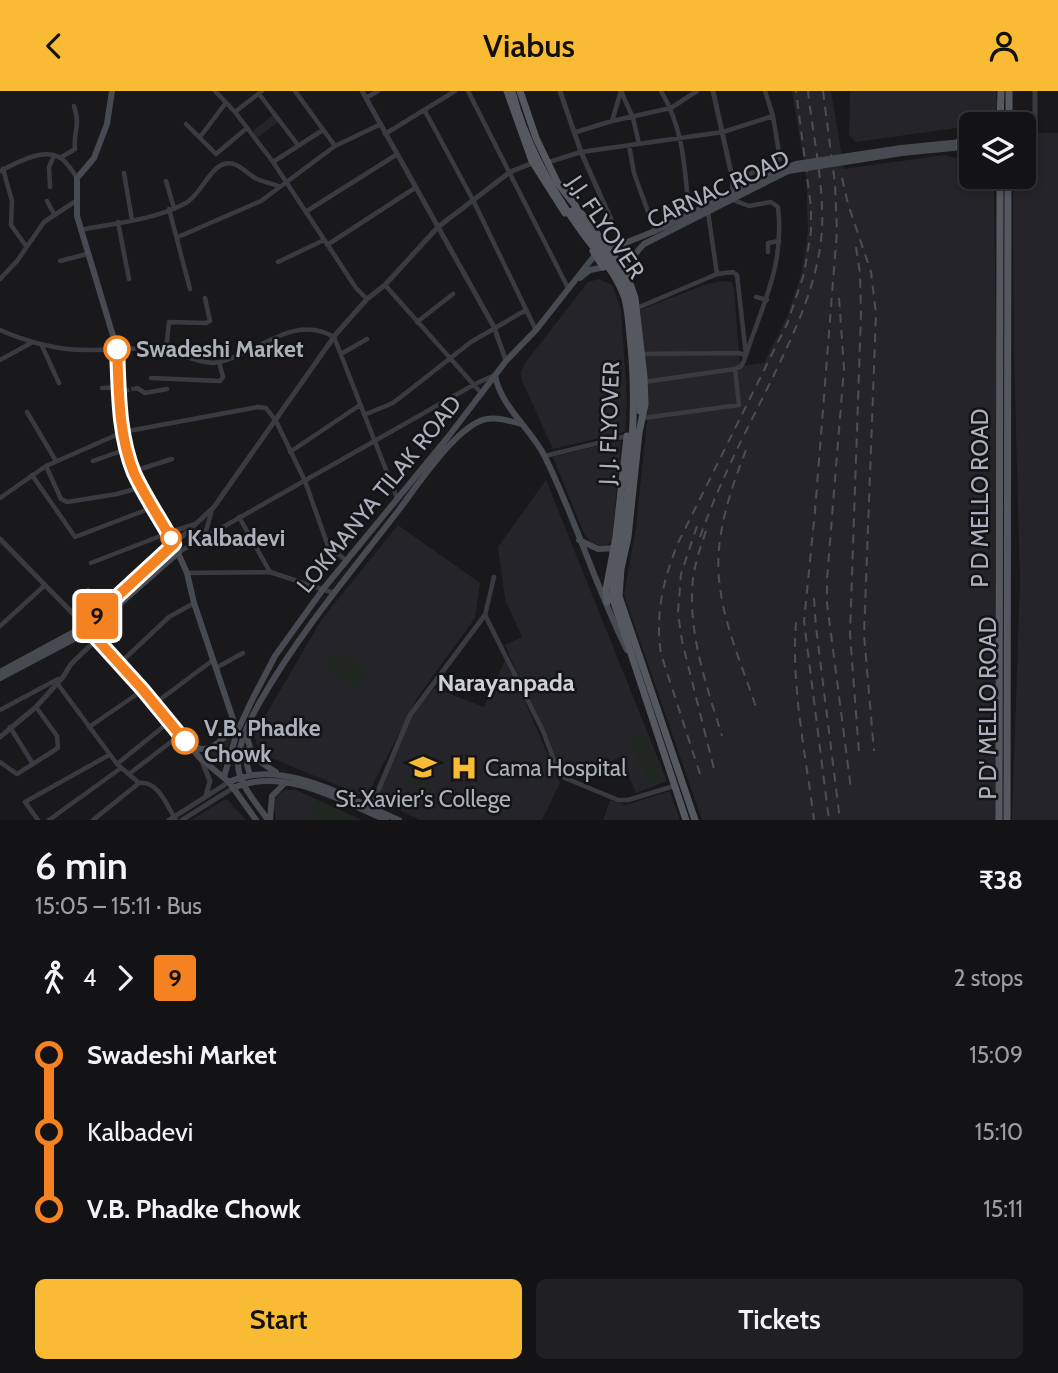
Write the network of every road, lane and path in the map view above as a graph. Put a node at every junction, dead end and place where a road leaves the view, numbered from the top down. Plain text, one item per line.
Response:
1 (112, 91) edge
2 (215, 91) edge
3 (295, 91) edge
4 (362, 91) edge
5 (378, 91) edge
6 (455, 91) edge
7 (468, 91) edge
8 (514, 91) edge
9 (560, 91) edge
10 (621, 91) edge
11 (661, 91) edge
12 (697, 91) edge
13 (713, 91) edge
14 (765, 91) edge
15 (1001, 91) edge
16 (1009, 91) edge
17 (1035, 91) edge
18 (260, 92) edge
19 (366, 98) junction
20 (225, 104) junction
21 (74, 106) dead end
22 (671, 108) junction
23 (425, 110) junction
24 (1000, 112) edge
25 (1009, 112) edge
26 (1035, 112) edge
27 (235, 113) junction
28 (773, 116) junction
29 (633, 118) junction
30 (612, 121) junction
31 (186, 124) dead end
32 (379, 125) junction
33 (247, 128) junction
34 (323, 130) junction
35 (576, 132) junction
36 (723, 132) junction
37 (384, 134) junction
38 (200, 137) junction
39 (681, 140) junction
40 (639, 144) junction
41 (298, 145) junction
42 (629, 145) junction
43 (959, 145) edge
44 (335, 146) junction
45 (582, 152) junction
46 (396, 155) junction
47 (54, 156) junction
48 (60, 158) junction
49 (532, 161) junction
50 (273, 162) junction
51 (548, 163) junction
52 (2, 170) edge
53 (510, 172) junction
54 (124, 173) dead end
55 (77, 179) junction
56 (166, 181) dead end
57 (733, 181) junction
58 (286, 182) junction
59 (279, 186) junction
60 (50, 187) dead end
61 (415, 188) junction
62 (1000, 189) edge
63 (1009, 189) edge
64 (732, 197) junction
65 (473, 200) junction
66 (47, 201) dead end
67 (76, 201) junction
68 (172, 209) junction
69 (307, 211) junction
70 (708, 212) junction
71 (54, 214) junction
72 (689, 214) junction
73 (132, 220) junction
74 (118, 222) junction
75 (438, 227) junction
76 (80, 230) junction
77 (655, 231) junction
78 (178, 237) junction
79 (779, 241) junction
80 (325, 243) junction
81 (622, 244) junction
82 (26, 246) junction
83 (608, 249) junction
84 (768, 252) dead end
85 (87, 254) junction
86 (596, 255) junction
87 (60, 261) dead end
88 (278, 262) dead end
89 (603, 267) junction
90 (717, 274) junction
91 (628, 278) junction
92 (0, 279) edge
93 (129, 279) dead end
94 (385, 285) junction
95 (568, 288) junction
96 (190, 289) dead end
97 (453, 294) dead end
98 (756, 297) dead end
99 (205, 298) dead end
100 (367, 299) junction
101 (767, 300) junction
102 (637, 308) junction
103 (526, 310) junction
104 (418, 321) junction
105 (494, 327) junction
106 (0, 330) edge
107 (536, 330) junction
108 (334, 337) junction
109 (367, 339) dead end
110 (31, 343) junction
111 (42, 346) junction
112 (117, 349) junction
113 (166, 350) junction
114 (0, 353) edge
115 (341, 353) junction
116 (642, 354) junction
117 (627, 355) dead end
118 (746, 355) junction
119 (451, 359) junction
120 (1, 360) edge
121 (506, 361) junction
122 (219, 362) junction
123 (735, 369) junction
124 (495, 375) junction
125 (151, 378) dead end
126 (644, 382) junction
127 (59, 383) dead end
128 (475, 384) junction
129 (102, 388) dead end
130 (137, 389) tunnel mouth
131 (166, 389) dead end
132 (121, 390) junction
133 (482, 394) junction
134 (360, 405) junction
135 (27, 412) dead end
136 (363, 415) junction
137 (641, 420) junction
138 (276, 421) junction
139 (522, 424) junction
140 (123, 432) junction
141 (627, 436) joint
142 (374, 442) junction
143 (127, 449) junction
144 (290, 452) junction
145 (545, 456) junction
146 (172, 459) dead end
147 (56, 461) junction
148 (93, 461) dead end
149 (46, 466) junction
150 (134, 471) junction
151 (32, 475) junction
152 (304, 481) junction
153 (142, 487) junction
154 (0, 498) edge
155 (397, 499) junction
156 (1004, 505) junction
157 (154, 507) junction
158 (212, 509) junction
159 (239, 517) junction
160 (194, 524) junction
161 (168, 533) junction
162 (203, 537) junction
163 (628, 537) junction
164 (0, 539) edge
165 (579, 540) junction
166 (174, 544) junction
167 (7, 548) junction
168 (614, 550) junction
169 (178, 552) junction
170 (0, 554) edge
171 (346, 561) junction
172 (91, 563) dead end
173 (270, 572) junction
174 (187, 573) junction
175 (494, 577) dead end
176 (44, 586) junction
177 (324, 588) junction
178 (88, 590) dead end
179 (334, 593) junction
180 (610, 600) junction
181 (194, 603) junction
182 (104, 609) junction
183 (485, 615) junction
184 (0, 626) edge
185 (87, 629) junction
186 (96, 640) junction
187 (243, 653) dead end
188 (635, 657) junction
189 (213, 660) junction
190 (119, 664) junction
191 (216, 668) junction
192 (0, 672) edge
193 (63, 677) junction
194 (0, 678) edge
195 (57, 683) junction
196 (143, 690) junction
197 (154, 703) junction
198 (36, 707) junction
199 (229, 708) junction
200 (0, 710) edge
201 (169, 722) junction
202 (241, 724) junction
203 (10, 727) junction
204 (89, 728) junction
205 (246, 734) junction
206 (180, 735) junction
207 (0, 737) edge
208 (186, 742) junction
209 (249, 748) junction
210 (109, 755) junction
211 (200, 758) junction
212 (0, 762) edge
213 (33, 764) junction
214 (119, 766) junction
215 (129, 774) junction
216 (280, 774) junction
217 (250, 775) junction
218 (242, 780) junction
219 (229, 782) junction
220 (139, 783) junction
221 (285, 783) junction
222 (675, 786) junction
223 (205, 798) junction
224 (370, 811) junction
225 (173, 819) edge
226 (38, 820) edge
227 (49, 820) edge
228 (93, 820) edge
229 (182, 820) edge
230 (256, 820) edge
231 (269, 820) edge
232 (386, 820) edge
233 (399, 820) edge
234 (686, 820) edge
235 (695, 820) edge
236 (999, 820) edge
237 (1007, 820) edge

1 - 55 main road
2 - 20 street
3 - 34 street
4 - 19 street
5 - 19 street
6 - 23 street
7 - 53 street
8 - 49 main road
8 - 51 main road
8 - 137 main road, J.J. FLYOVER, bridge
8 - 180 main road, J. J. FLYOVER, bridge
9 - 35 street
10 - 29 street
10 - 30 street
11 - 22 street
12 - 22 street
13 - 36 street
14 - 28 street
15 - 24 main road
16 - 25 main road
17 - 26 street
18 - 27 street
18 - 41 street
19 - 32 street
20 - 27 street
20 - 38 street
21 - 48 street
22 - 29 street
22 - 39 street
23 - 37 street
23 - 65 street
27 - 33 street
28 - 36 street
28 - 57 street
29 - 30 street
29 - 40 street
30 - 35 street
31 - 38 street
32 - 37 street
32 - 44 street
33 - 38 street
33 - 50 street
34 - 41 street
34 - 44 street
35 - 45 street
36 - 39 street
36 - 57 street
37 - 46 street
39 - 40 street
39 - 72 street
40 - 42 street
41 - 50 street
42 - 45 street
42 - 77 street
43 - 64 main road, CARNAC ROAD, bridge
44 - 58 street
45 - 51 street
45 - 81 street
46 - 61 street
46 - 69 street
47 - 48 street
47 - 52 street
47 - 60 street
48 - 55 street
49 - 51 street
49 - 53 street
49 - 86 main road
50 - 58 street
51 - 83 main road
52 - 82 street
53 - 65 street
53 - 95 street
54 - 73 street
55 - 67 main road
56 - 68 street
57 - 64 street
58 - 59 street
58 - 69 street
59 - 68 street
59 - 78 street
61 - 75 street
61 - 80 street
62 - 156 main road, P D MELLO ROAD
63 - 156 main road, P D' MELLO ROAD
64 - 70 main road, CARNAC ROAD
64 - 72 main road, CARNAC ROAD
64 - 79 street
65 - 75 street
65 - 103 street
66 - 71 street
67 - 71 street
67 - 76 main road
68 - 73 street
68 - 78 street
69 - 80 street
70 - 90 street
70 - 91 main road, CARNAC ROAD
71 - 82 street
72 - 77 main road, CARNAC ROAD
73 - 74 street
74 - 76 street
74 - 93 street
75 - 94 street
75 - 105 street
76 - 85 main road
77 - 81 main road, CARNAC ROAD
78 - 96 street
79 - 84 street
79 - 101 street
80 - 88 street
80 - 100 street
81 - 83 main road, CARNAC ROAD
82 - 92 street
83 - 86 main road, CARNAC ROAD
83 - 91 main road
85 - 87 street
85 - 112 main road
86 - 89 main road
86 - 95 main road, LOKMANYA TILAK ROAD
89 - 91 main road
89 - 95 main road
90 - 102 street
90 - 118 street
91 - 102 main road
94 - 100 street
94 - 104 street
95 - 107 main road, LOKMANYA TILAK ROAD
97 - 104 street
98 - 101 street
99 - 113 street
100 - 108 street
101 - 118 street
102 - 116 main road
103 - 105 street
103 - 107 street
104 - 119 street
105 - 119 street
105 - 121 street
106 - 110 street
107 - 121 main road, LOKMANYA TILAK ROAD
108 - 115 street
108 - 122 street
108 - 138 street
109 - 115 street
110 - 111 street
110 - 120 street
111 - 112 street
111 - 127 street
112 - 113 street
112 - 132 main road
113 - 122 street
114 - 120 street
115 - 134 street
116 - 117 street
116 - 118 street
116 - 126 main road
118 - 123 street
119 - 128 street
119 - 136 street
121 - 124 main road, LOKMANYA TILAK ROAD
122 - 125 street
123 - 126 street
123 - 137 street
124 - 128 street
124 - 133 main road, LOKMANYA TILAK ROAD
124 - 139 main road
126 - 137 main road
128 - 133 street
128 - 142 street
129 - 132 street
130 - 131 street
132 - 140 main road
133 - 155 main road, LOKMANYA TILAK ROAD
134 - 136 street
134 - 144 street
135 - 147 street
136 - 142 street
137 - 163 main road
138 - 140 street
138 - 144 street
138 - 158 street
139 - 145 main road
139 - 179 main road, LOKMANYA TILAK ROAD
140 - 143 main road
140 - 147 street
141 - 145 street
141 - 168 main road
142 - 152 street
142 - 155 street
143 - 148 street
143 - 150 main road
144 - 152 street
145 - 165 main road
146 - 150 street
147 - 149 street
149 - 151 street
149 - 153 street
150 - 153 main road
151 - 154 street
151 - 157 street
152 - 159 street
152 - 171 street
153 - 157 main road
155 - 171 main road, LOKMANYA TILAK ROAD
156 - 236 main road, P D MELLO ROAD
156 - 237 main road, P D' MELLO ROAD
157 - 161 main road
158 - 160 street
158 - 162 street
159 - 162 street
159 - 173 street
160 - 161 street
160 - 166 street
161 - 166 main road
161 - 172 street
162 - 169 street
163 - 168 main road
163 - 188 main road
164 - 167 street
165 - 168 main road
165 - 180 main road
166 - 169 main road
166 - 182 main road
167 - 170 street
167 - 176 street
168 - 180 main road
169 - 174 main road
169 - 185 main road
171 - 177 main road, LOKMANYA TILAK ROAD
173 - 174 street
173 - 177 street
174 - 181 main road
175 - 183 street
176 - 184 street
176 - 185 street
177 - 179 street
177 - 202 main road, LOKMANYA TILAK ROAD
178 - 182 street
179 - 205 main road, LOKMANYA TILAK ROAD
180 - 188 main road, J. J. FLYOVER
181 - 189 main road
181 - 190 street
182 - 185 main road
183 - 222 street
183 - 224 street
185 - 186 main road
185 - 192 main road
185 - 194 main road
186 - 190 main road
186 - 193 street
187 - 191 street
188 - 222 main road
188 - 235 main road
189 - 191 main road
189 - 197 street
190 - 196 main road
191 - 199 main road
193 - 195 street
193 - 200 street
195 - 198 street
195 - 204 street
196 - 197 main road
196 - 204 street
197 - 201 main road
198 - 203 street
198 - 213 street
199 - 202 main road
199 - 208 main road
201 - 206 main road
201 - 214 street
202 - 205 main road
202 - 219 main road, LOKMANYA TILAK ROAD
203 - 207 street
203 - 213 street
204 - 210 street
205 - 209 main road
205 - 218 main road, LOKMANYA TILAK ROAD
206 - 208 main road
206 - 215 street
208 - 211 main road
209 - 216 main road
209 - 217 main road
210 - 214 street
210 - 226 street
211 - 219 main road
211 - 223 street
212 - 213 street
214 - 215 street
214 - 227 street
215 - 220 street
216 - 217 main road
216 - 224 main road
217 - 218 main road
218 - 219 main road
218 - 221 main road
218 - 231 main road
219 - 223 street
219 - 229 street
219 - 230 main road
220 - 225 street
220 - 228 street
221 - 224 main road
221 - 231 main road
222 - 234 main road
223 - 225 street
224 - 232 main road
224 - 233 main road

